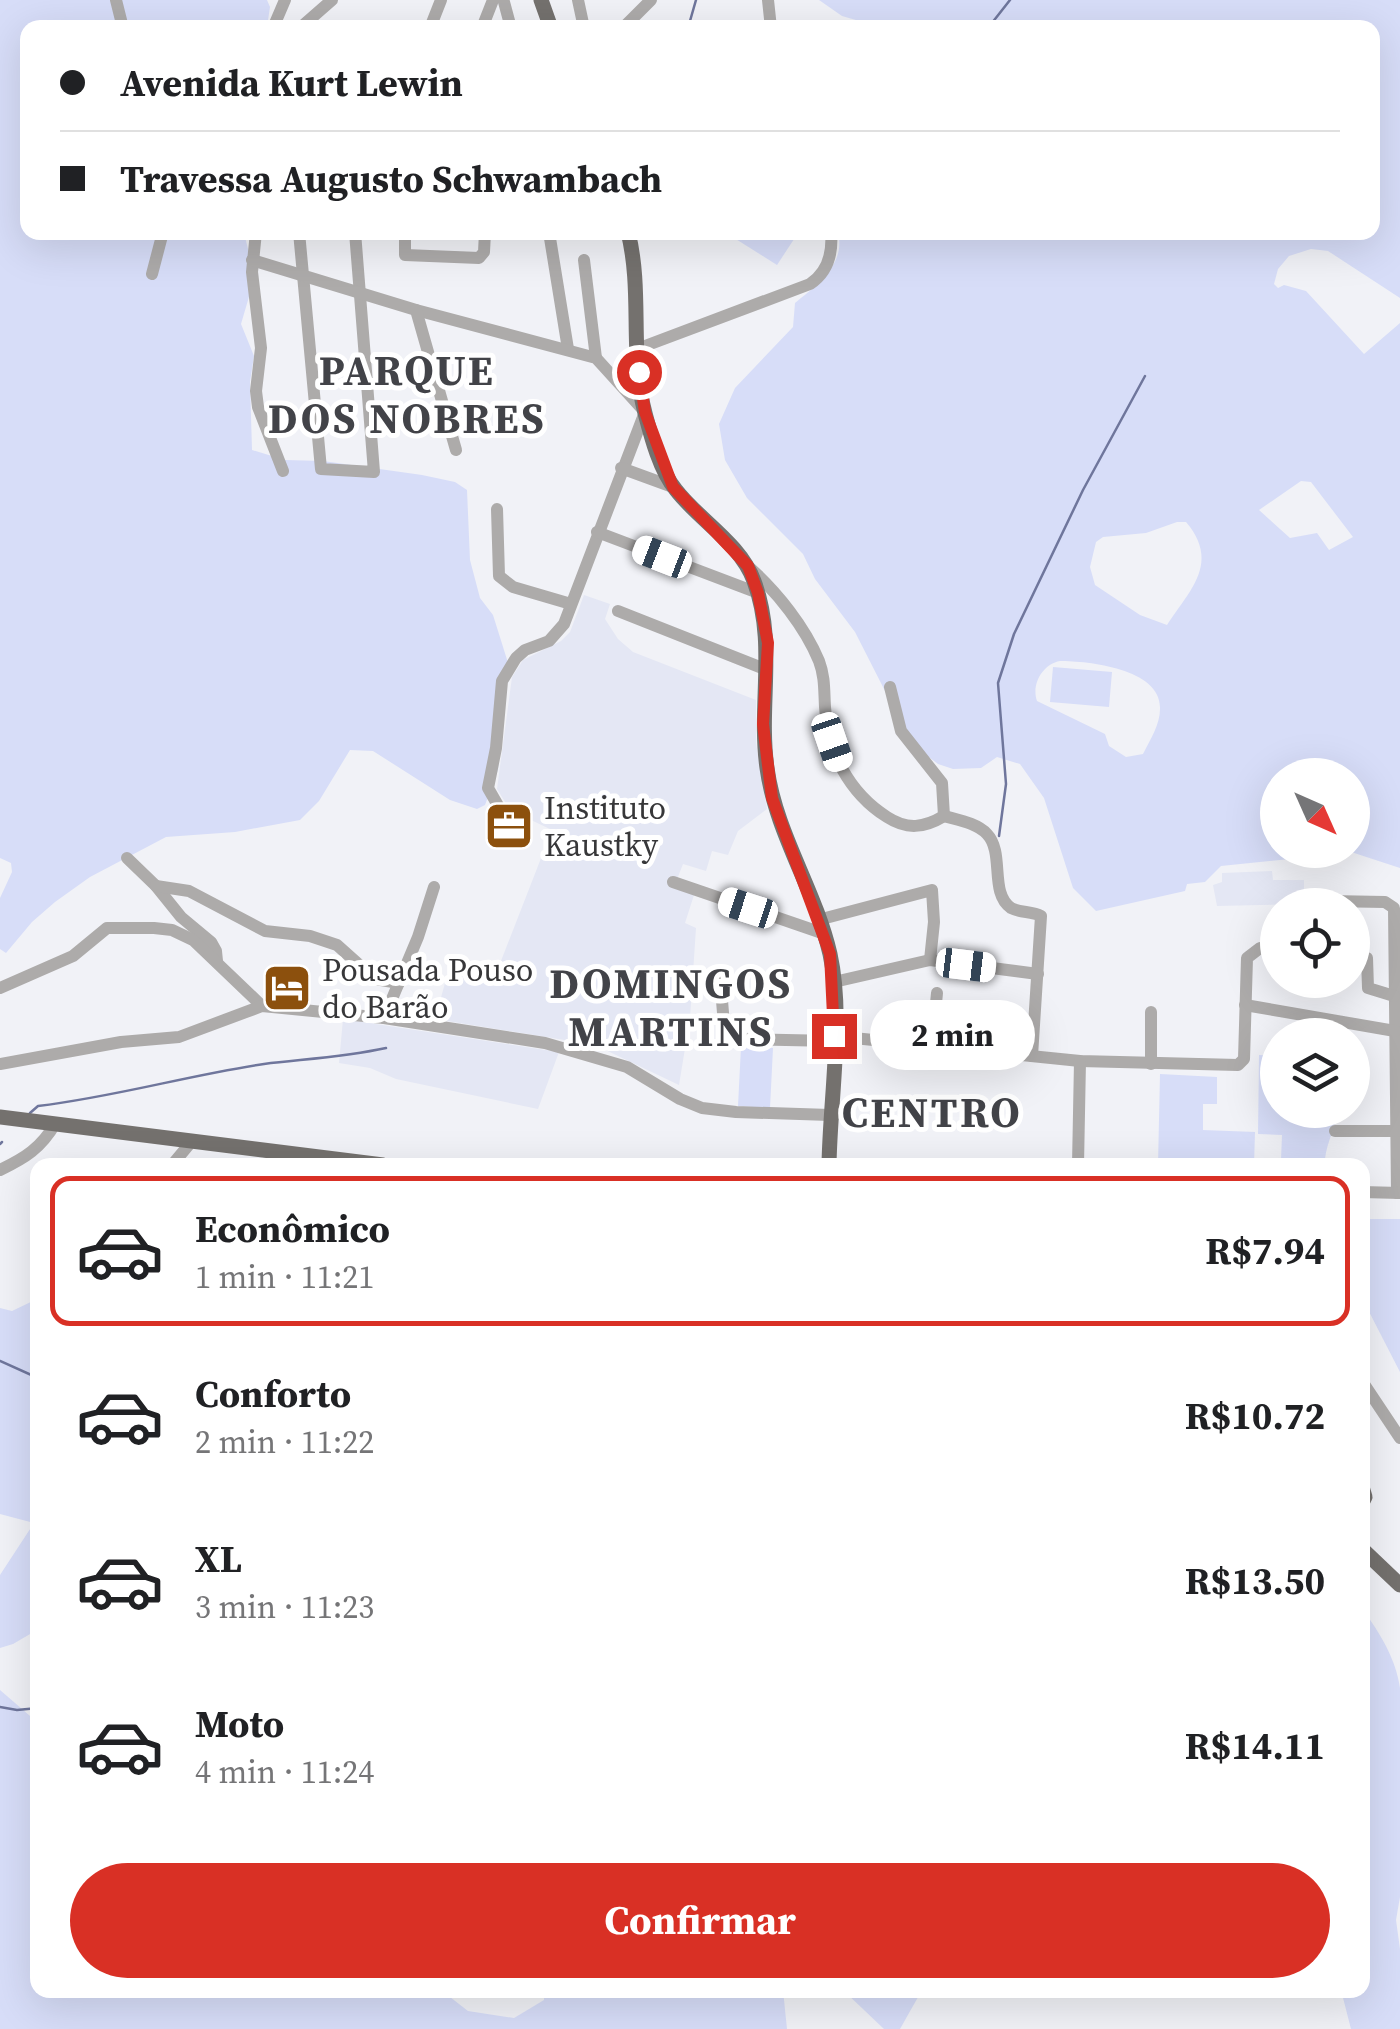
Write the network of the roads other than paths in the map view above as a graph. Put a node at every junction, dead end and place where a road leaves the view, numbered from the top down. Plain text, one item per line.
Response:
1 (332, 0) edge
2 (651, 0) edge
3 (309, 20) edge
4 (631, 20) edge
5 (161, 240) edge
6 (255, 240) edge
7 (301, 240) edge
8 (355, 240) edge
9 (404, 240) edge
10 (485, 240) edge
11 (550, 240) edge
12 (630, 240) edge
13 (832, 240) edge
14 (252, 260) junction
15 (584, 260) dead end
16 (152, 274) dead end
17 (305, 276) junction
18 (358, 292) junction
19 (416, 310) junction
20 (568, 349) junction
21 (638, 349) junction
22 (596, 358) junction
23 (645, 412) junction
24 (456, 450) dead end
25 (622, 468) junction
26 (283, 472) dead end
27 (673, 487) junction
28 (498, 509) dead end
29 (597, 532) junction
30 (748, 566) junction
31 (758, 593) junction
32 (572, 604) junction
33 (784, 606) junction
34 (618, 611) dead end
35 (763, 613) junction
36 (767, 670) junction
37 (890, 687) dead end
38 (504, 816) dead end
39 (944, 816) junction
40 (126, 858) dead end
41 (674, 882) dead end
42 (156, 886) junction
43 (434, 887) dead end
44 (1370, 902) edge
45 (820, 926) junction
46 (1260, 948) edge
47 (930, 960) junction
48 (216, 961) junction
49 (1038, 974) junction
50 (720, 976) dead end
51 (834, 982) junction
52 (400, 983) junction
53 (0, 988) edge
54 (1370, 989) edge
55 (937, 993) dead end
56 (1394, 996) junction
57 (1244, 1005) junction
58 (262, 1006) junction
59 (1151, 1012) dead end
60 (384, 1018) junction
61 (1394, 1031) junction
62 (834, 1039) junction
63 (932, 1045) junction
64 (1032, 1056) junction
65 (1397, 1059) edge
66 (1080, 1061) junction
67 (0, 1064) edge
68 (1151, 1064) junction
69 (830, 1115) junction
70 (0, 1117) edge
71 (55, 1124) junction
72 (1335, 1132) dead end
73 (1397, 1132) junction
74 (192, 1141) junction
75 (178, 1158) edge
76 (327, 1158) edge
77 (828, 1158) edge
78 (1078, 1158) edge
79 (0, 1170) edge
80 (1370, 1192) edge
81 (1398, 1193) edge
82 (1370, 1394) edge
83 (1400, 1438) edge
84 (1370, 1556) edge
85 (1400, 1585) edge

1 - 3 street
2 - 4 street
5 - 16 street
6 - 14 street
7 - 17 street
8 - 18 street
9 - 10 street
11 - 20 street
12 - 21 main road
13 - 21 street
14 - 17 street
14 - 26 street
15 - 22 street
17 - 18 street
17 - 18 street
18 - 19 street
19 - 20 street
19 - 24 street
20 - 22 street
21 - 23 main road
22 - 23 street
23 - 25 street
23 - 27 main road
25 - 27 street
25 - 29 street
27 - 30 main road
28 - 32 street
29 - 31 street
29 - 32 street
30 - 31 main road
30 - 33 street
31 - 35 main road
32 - 38 street
33 - 35 street
33 - 39 street
34 - 36 street
35 - 36 main road
36 - 45 main road
37 - 39 street
39 - 49 street
40 - 42 street
41 - 45 street
42 - 48 street
42 - 52 street
43 - 52 street
44 - 56 street
45 - 47 street
45 - 51 main road
46 - 57 street
47 - 49 street
47 - 51 street
48 - 53 street
48 - 58 street
49 - 64 street
50 - 62 street
51 - 62 main road
52 - 60 street
54 - 56 street
55 - 63 street
56 - 61 street
57 - 61 street
57 - 68 street
58 - 60 street
58 - 67 street
59 - 68 street
60 - 69 street
61 - 65 street
62 - 63 street
62 - 69 main road
63 - 64 street
64 - 66 street
65 - 73 street
66 - 68 street
66 - 78 street
69 - 77 main road
70 - 71 main road
71 - 74 main road
71 - 79 street
72 - 73 street
73 - 81 street
74 - 75 street
74 - 76 main road
80 - 81 street
82 - 83 street
84 - 85 main road

